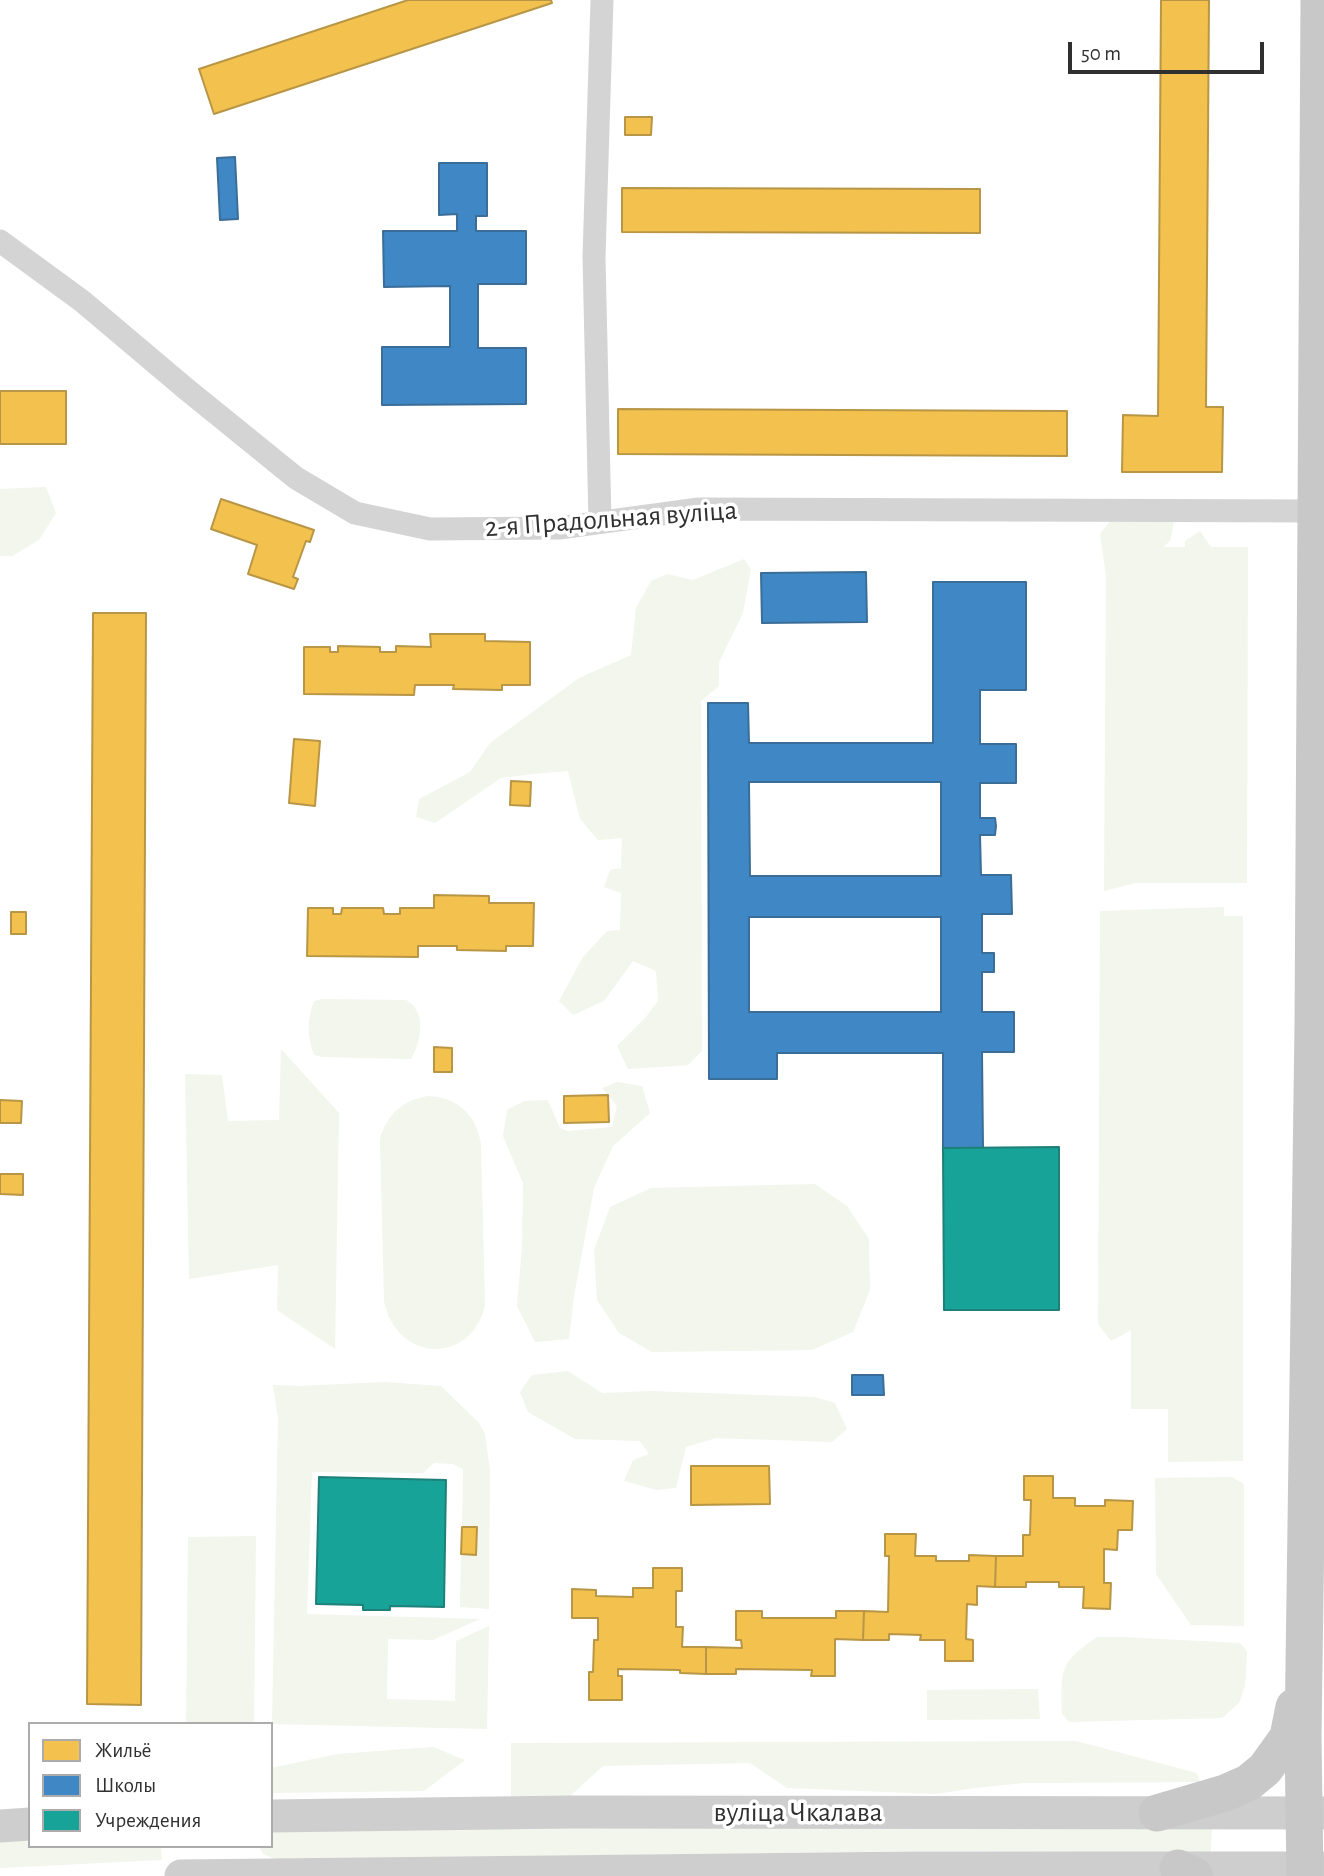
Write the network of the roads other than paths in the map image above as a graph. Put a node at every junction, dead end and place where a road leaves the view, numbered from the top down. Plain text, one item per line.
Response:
1 (602, 0) edge
2 (1319, 0) edge
3 (0, 241) edge
4 (1316, 511) junction
5 (600, 522) junction
6 (1319, 1033) edge
7 (1318, 1101) edge
8 (1304, 1665) junction
9 (1157, 1813) junction
10 (1314, 1813) edge
11 (273, 1816) edge
12 (28, 1824) edge
13 (0, 1826) edge
14 (214, 1848) edge
15 (248, 1848) edge
16 (1311, 1871) edge
17 (1186, 1872) edge
18 (190, 1875) edge
19 (277, 1875) edge
20 (181, 1876) edge

1 - 5 street
2 - 4 main road
3 - 5 street, 2-я Прадольная вуліца
4 - 5 street, 2-я Прадольная вуліца
4 - 6 main road
6 - 7 main road
7 - 8 main road
8 - 9 main road
8 - 10 main road
9 - 10 main road, вуліца Чкалава
9 - 11 main road, вуліца Чкалава
10 - 16 main road
12 - 13 main road
14 - 18 main road
15 - 19 main road
16 - 17 main road, вуліца Чкалава
17 - 19 main road, вуліца Чкалава
18 - 19 main road, вуліца Чкалава
18 - 20 main road, вуліца Чкалава

